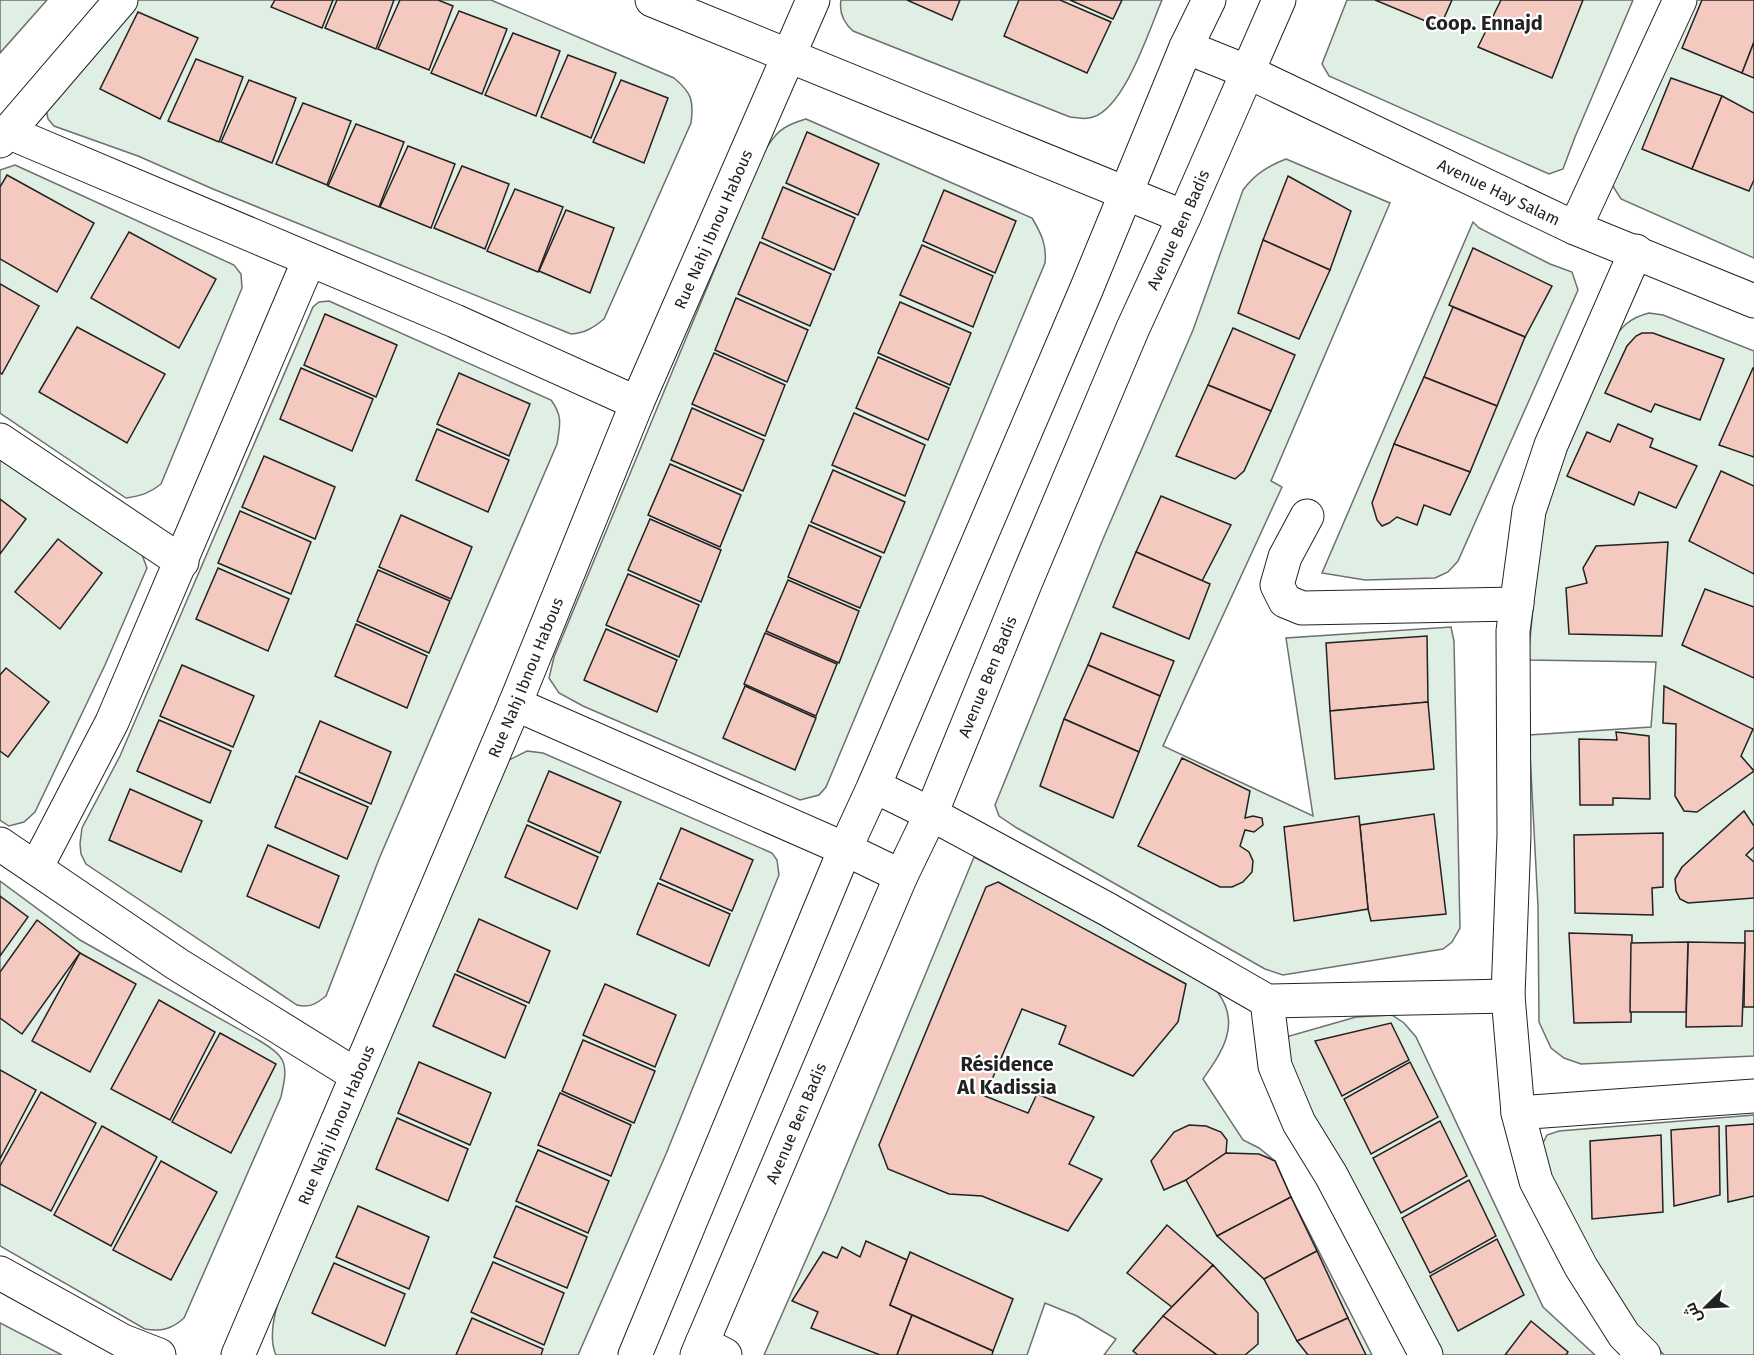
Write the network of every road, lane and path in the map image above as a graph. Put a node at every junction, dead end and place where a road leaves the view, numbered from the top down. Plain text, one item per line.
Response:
1 (121, 0) edge
2 (652, 0) edge
3 (813, 0) edge
4 (1209, 0) edge
5 (1279, 0) edge
6 (1680, 0) edge
7 (1186, 47) junction
8 (789, 56) junction
9 (1248, 72) junction
10 (4, 136) edge
11 (1124, 193) junction
12 (1184, 217) junction
13 (1575, 228) junction
14 (1636, 252) junction
15 (309, 260) junction
16 (1754, 301) edge
17 (637, 403) junction
18 (0, 440) edge
19 (1307, 516) dead end
20 (182, 562) junction
21 (1517, 604) junction
22 (515, 704) junction
23 (874, 786) junction
24 (931, 814) junction
25 (0, 844) edge
26 (845, 849) junction
27 (36, 868) junction
28 (901, 876) junction
29 (1508, 996) junction
30 (1267, 1001) junction
31 (356, 1075) junction
32 (1754, 1096) edge
33 (1518, 1113) junction
34 (0, 1274) edge
35 (708, 1351) edge
36 (159, 1355) edge
37 (238, 1355) edge
38 (634, 1355) edge
39 (1426, 1355) edge
40 (1644, 1355) edge

1 - 10 street
2 - 8 street
3 - 8 street, Rue Nahj Ibnou Habous
4 - 7 street
5 - 9 street, Avenue Ben Badis
6 - 13 street
7 - 9 street, Avenue Hay Salam
7 - 11 street
8 - 11 street
8 - 17 street, Rue Nahj Ibnou Habous
9 - 12 street, Avenue Ben Badis
9 - 13 street, Avenue Hay Salam
10 - 15 street
11 - 12 street
11 - 23 street
12 - 24 street, Avenue Ben Badis
13 - 14 street, Avenue Hay Salam
14 - 16 street, Avenue Hay Salam
14 - 21 street
15 - 17 street
15 - 20 street
17 - 22 street, Rue Nahj Ibnou Habous
18 - 20 street
19 - 21 street
20 - 27 street
21 - 29 street
22 - 26 street
22 - 31 street, Rue Nahj Ibnou Habous
23 - 24 street
23 - 26 street
24 - 28 street, Avenue Ben Badis
24 - 30 street
25 - 27 street
26 - 28 street
26 - 38 street
27 - 31 street
28 - 35 street, Avenue Ben Badis
29 - 30 street
29 - 33 street
30 - 39 street
31 - 37 street, Rue Nahj Ibnou Habous
32 - 33 street
33 - 40 street
34 - 36 street

